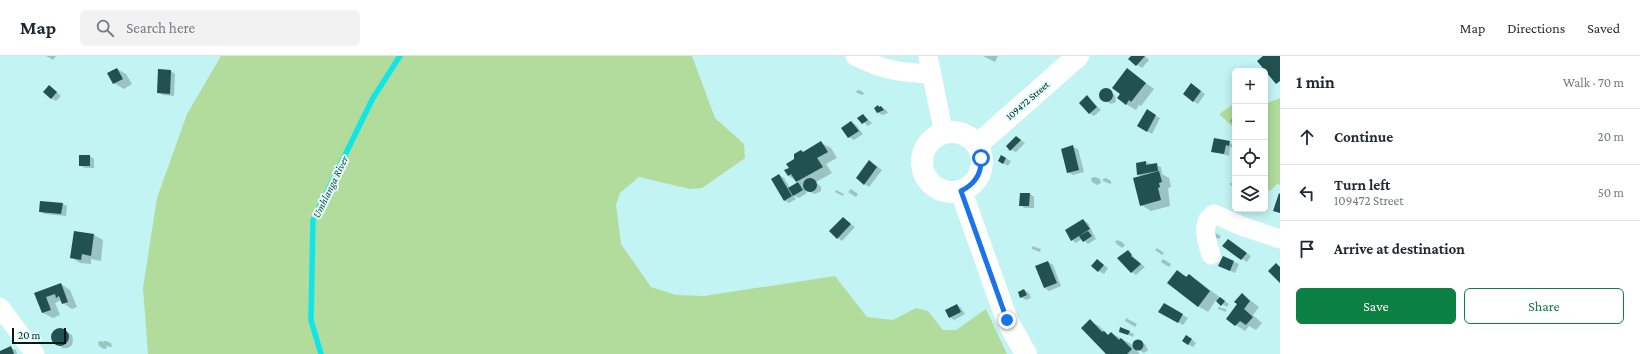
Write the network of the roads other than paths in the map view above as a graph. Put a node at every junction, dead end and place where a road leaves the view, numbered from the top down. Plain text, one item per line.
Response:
1 (855, 56) edge
2 (928, 56) edge
3 (1078, 56) edge
4 (932, 74) junction
5 (944, 134) junction
6 (977, 145) junction
7 (961, 191) junction
8 (1280, 239) edge
9 (1211, 255) dead end
10 (0, 308) edge
11 (35, 354) edge
12 (1026, 354) edge

1 - 4 street
2 - 4 street
3 - 6 street, 109472 Street
4 - 5 street
5 - 6 street
5 - 7 street
6 - 7 street
7 - 12 street
8 - 9 street
10 - 11 street

